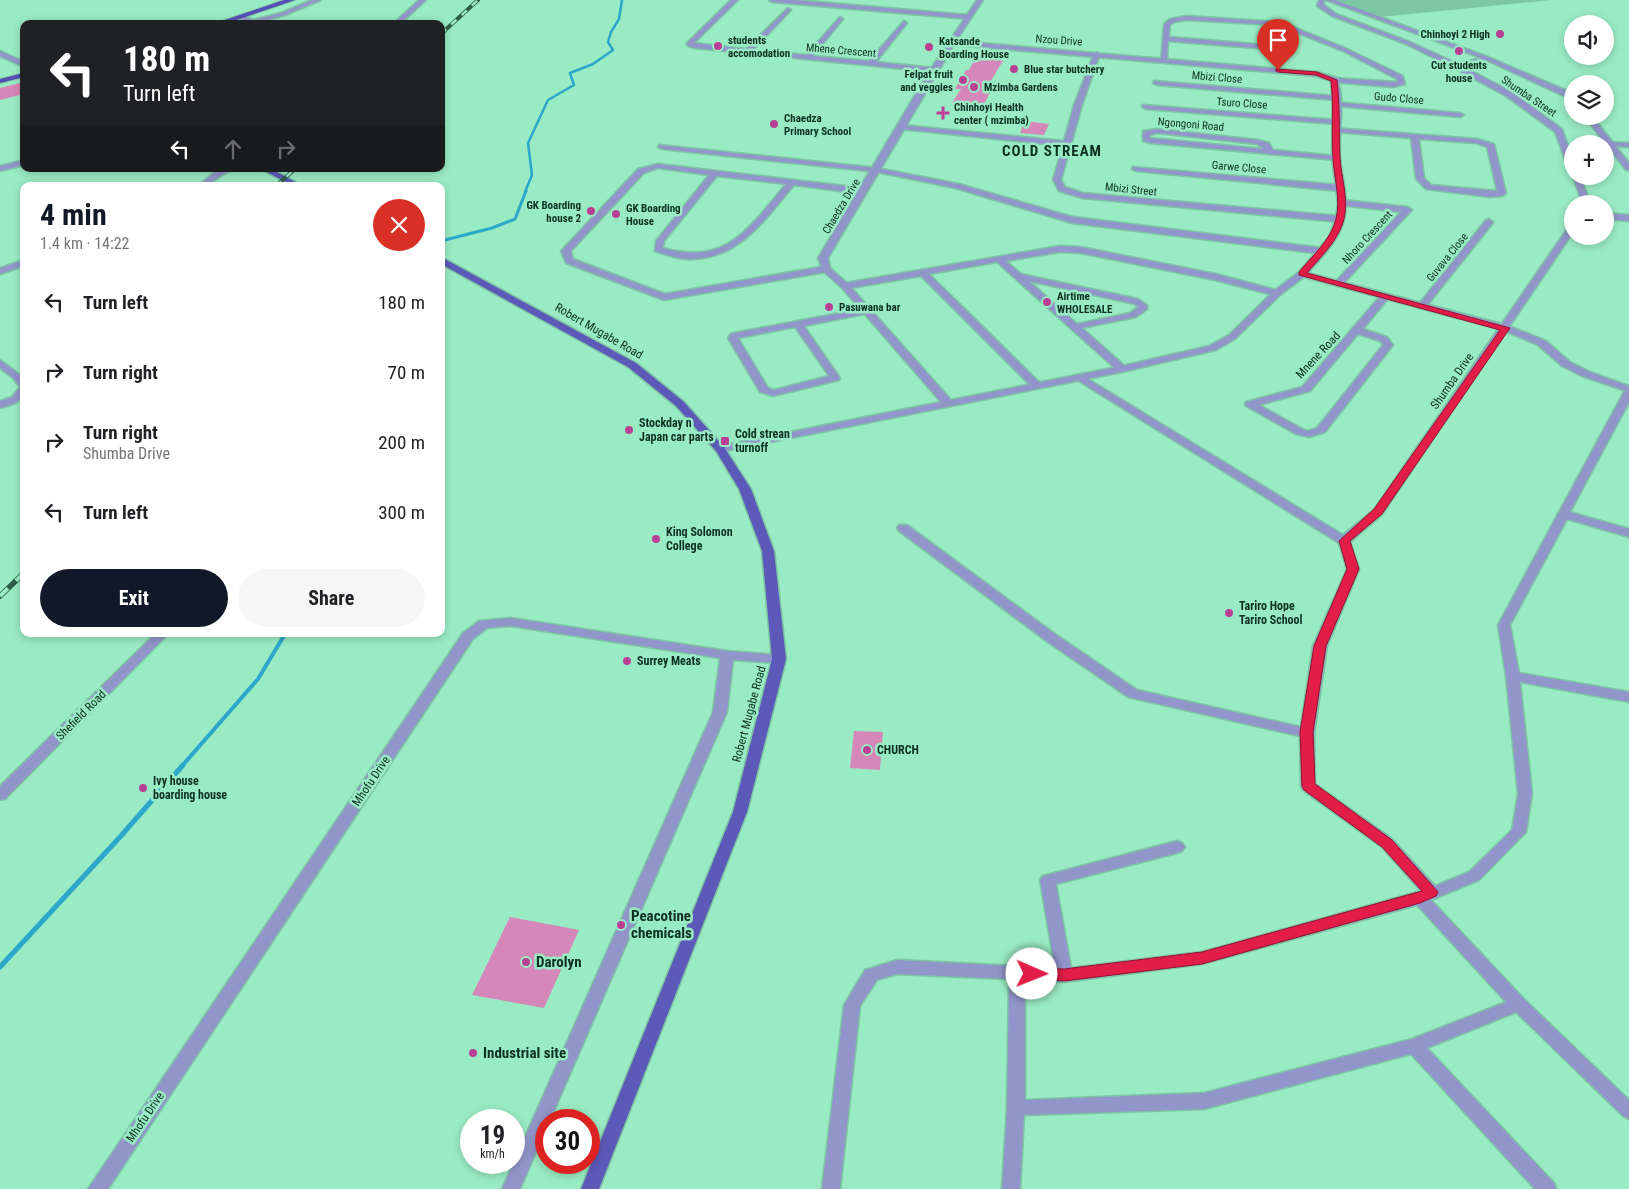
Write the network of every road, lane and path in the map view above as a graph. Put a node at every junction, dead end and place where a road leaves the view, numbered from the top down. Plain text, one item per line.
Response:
1 (291, 0) edge
2 (318, 0) edge
3 (423, 0) edge
4 (735, 0) edge
5 (772, 0) edge
6 (980, 0) edge
7 (1322, 0) edge
8 (1330, 0) edge
9 (788, 10) dead end
10 (240, 17) junction
11 (969, 17) junction
12 (840, 19) dead end
13 (230, 20) edge
14 (247, 20) edge
15 (260, 20) edge
16 (400, 20) edge
17 (904, 23) dead end
18 (1166, 40) junction
19 (954, 43) junction
20 (1267, 47) dead end
21 (747, 52) junction
22 (0, 54) edge
23 (1097, 54) junction
24 (807, 58) junction
25 (1486, 58) junction
26 (1163, 60) junction
27 (20, 63) edge
28 (871, 64) junction
29 (1455, 65) junction
30 (934, 70) junction
31 (20, 76) edge
32 (1331, 79) junction
33 (0, 81) edge
34 (1157, 83) dead end
35 (1564, 93) edge
36 (1336, 101) junction
37 (1146, 107) dead end
38 (1460, 114) dead end
39 (1595, 125) edge
40 (1336, 126) junction
41 (901, 127) junction
42 (1604, 135) edge
43 (1415, 136) junction
44 (1068, 144) junction
45 (1614, 144) edge
46 (1564, 145) edge
47 (1629, 145) edge
48 (662, 147) dead end
49 (1614, 148) edge
50 (1270, 152) junction
51 (1336, 158) junction
52 (20, 163) edge
53 (1629, 168) edge
54 (0, 169) edge
55 (1136, 169) dead end
56 (876, 170) junction
57 (222, 172) edge
58 (271, 172) edge
59 (714, 174) junction
60 (207, 182) edge
61 (291, 182) edge
62 (792, 182) junction
63 (1340, 188) junction
64 (863, 191) junction
65 (1342, 203) junction
66 (1614, 217) edge
67 (1629, 218) edge
68 (1340, 219) junction
69 (1489, 222) dead end
70 (1564, 240) edge
71 (1322, 251) junction
72 (1000, 260) junction
73 (445, 262) edge
74 (20, 264) edge
75 (826, 269) junction
76 (0, 271) edge
77 (924, 274) junction
78 (1302, 274) junction
79 (1018, 276) junction
80 (1339, 284) junction
81 (845, 286) junction
82 (1277, 293) junction
83 (1385, 296) junction
84 (1422, 306) junction
85 (867, 311) junction
86 (798, 324) junction
87 (1075, 327) junction
88 (1506, 328) junction
89 (1357, 330) junction
90 (0, 364) edge
91 (1122, 369) junction
92 (1079, 378) junction
93 (20, 381) edge
94 (1036, 385) junction
95 (1629, 390) edge
96 (20, 393) edge
97 (949, 404) junction
98 (0, 405) edge
99 (720, 449) junction
100 (1564, 514) junction
101 (903, 528) dead end
102 (1629, 533) edge
103 (1344, 541) junction
104 (159, 637) edge
105 (727, 655) junction
106 (779, 659) junction
107 (1513, 676) junction
108 (1629, 697) edge
109 (1306, 732) junction
110 (0, 795) edge
111 (1177, 847) dead end
112 (1426, 895) junction
113 (1017, 974) junction
114 (1064, 975) junction
115 (1518, 1004) junction
116 (1414, 1046) junction
117 (1016, 1108) junction
118 (1629, 1111) edge
119 (97, 1189) edge
120 (511, 1189) edge
121 (590, 1189) edge
122 (831, 1189) edge
123 (1011, 1189) edge
124 (1547, 1189) edge

1 - 10 highway
2 - 15 street
3 - 16 street
4 - 21 street, Mhene Crescent
5 - 11 street
6 - 11 street, Chaedza Drive
7 - 29 street, Shumba Street
8 - 25 street
9 - 21 street
10 - 13 highway
10 - 14 street
11 - 19 street, Chaedza Drive
12 - 24 street
17 - 28 street
18 - 20 street
18 - 26 street
18 - 32 street, Nzou Drive
19 - 23 street, Nzou Drive
19 - 30 street, Chaedza Drive
21 - 24 street, Mhene Crescent
22 - 27 street
23 - 26 street, Nzou Drive
23 - 44 street, Mbizi Street
24 - 28 street, Mhene Crescent
25 - 29 street
25 - 35 street
26 - 32 street, Nzou Drive
28 - 30 street, Mhene Crescent
29 - 46 street, Shumba Street
30 - 41 street, Chaedza Drive
31 - 33 highway
32 - 36 street
34 - 36 street, Mbizi Close
36 - 38 street, Gudo Close
36 - 40 street
37 - 40 street, Tsuro Close
39 - 42 street
40 - 43 street
40 - 51 street
41 - 44 street
41 - 56 street, Chaedza Drive
43 - 43 street
44 - 68 street, Mbizi Street
45 - 47 street
48 - 56 street
49 - 53 street
50 - 50 street, Ngongoni Road
50 - 51 street, Ngongoni Road
51 - 63 street
52 - 54 street
55 - 63 street, Garwe Close
56 - 64 street, Chaedza Drive
56 - 71 street
57 - 60 street
58 - 61 main road
59 - 62 street
59 - 62 street
59 - 75 street
62 - 64 street
63 - 65 street
64 - 75 street, Chaedza Drive
65 - 68 street
65 - 80 street, Nhoro Crescent
66 - 67 street
68 - 71 street
69 - 84 street, Guvava Close
70 - 88 street, Shumba Drive
71 - 78 street
72 - 77 street
72 - 79 street
72 - 82 street
73 - 99 main road, Robert Mugabe Road
74 - 76 street
75 - 81 street
77 - 81 street
77 - 94 street
78 - 80 street
78 - 82 street
79 - 87 street
79 - 87 street
80 - 83 street
81 - 85 street
82 - 91 street
83 - 84 street
83 - 89 street, Mnene Road
84 - 88 street
85 - 86 street
85 - 97 street
86 - 86 street
87 - 91 street
88 - 95 street
88 - 103 street, Shumba Drive
89 - 89 street, Mnene Road
90 - 93 street
91 - 92 street
92 - 94 street
92 - 103 street
94 - 97 street
95 - 100 street
96 - 98 street
97 - 99 street
99 - 106 main road, Robert Mugabe Road
100 - 102 street
100 - 107 street
101 - 109 street
103 - 109 street
104 - 110 street, Shefield Road
105 - 106 street, Mhofu Drive
105 - 119 street, Mhofu Drive
105 - 120 street
106 - 121 main road, Robert Mugabe Road
107 - 108 street
107 - 112 street
109 - 112 street
111 - 114 street
112 - 114 street
112 - 115 street
113 - 114 street
113 - 117 street
113 - 122 street
115 - 116 street
115 - 118 street
116 - 117 street
116 - 124 street
117 - 123 street

